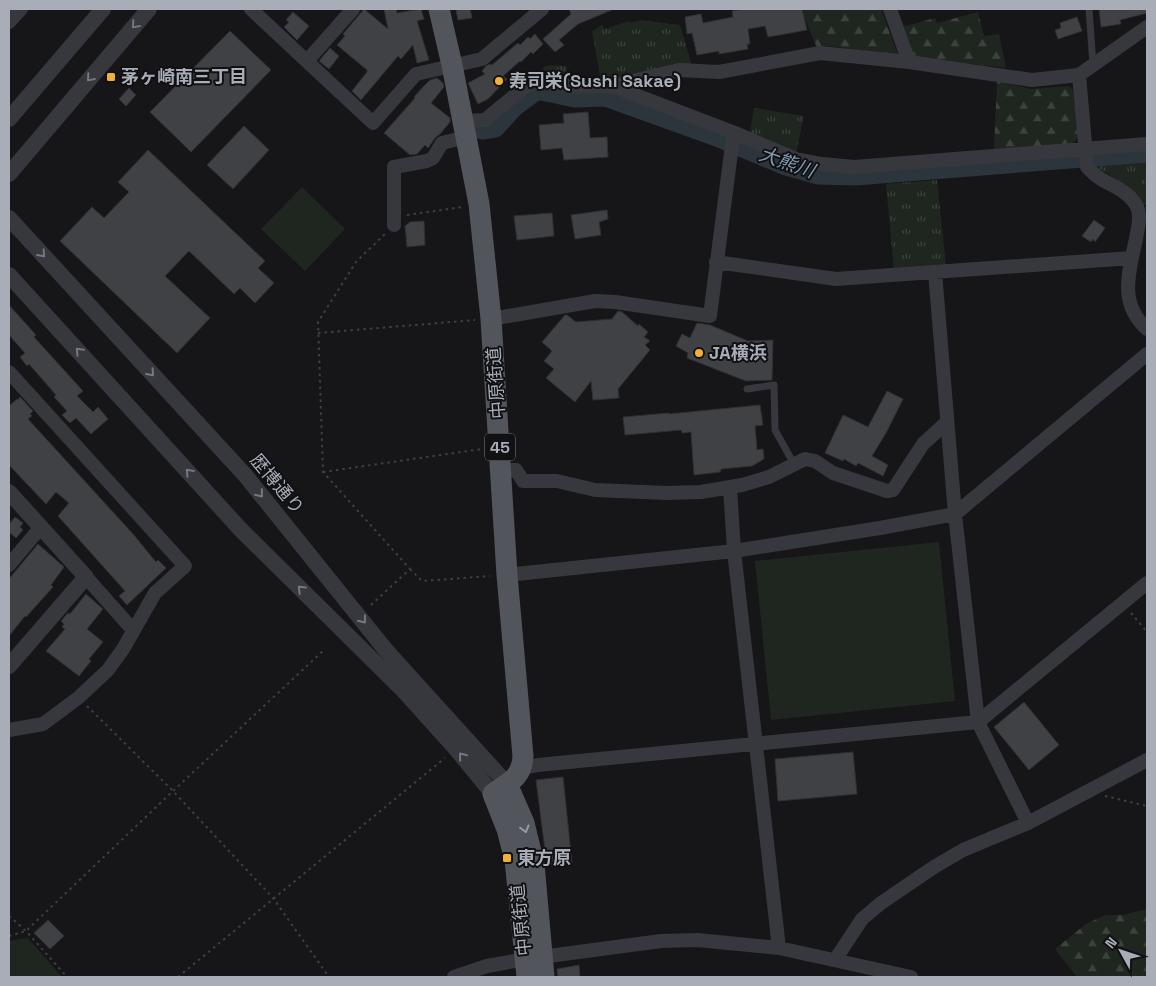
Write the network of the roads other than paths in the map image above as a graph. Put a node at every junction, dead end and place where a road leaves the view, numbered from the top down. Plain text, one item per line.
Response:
1 (21, 9) edge
2 (103, 9) edge
3 (150, 9) edge
4 (251, 9) edge
5 (353, 9) edge
6 (439, 9) edge
7 (542, 9) edge
8 (890, 9) edge
9 (1089, 9) edge
10 (9, 22) edge
11 (1147, 27) edge
12 (307, 61) junction
13 (909, 62) junction
14 (452, 65) junction
15 (1093, 65) junction
16 (1079, 75) junction
17 (612, 86) junction
18 (9, 119) edge
19 (464, 129) junction
20 (733, 139) junction
21 (1147, 144) edge
22 (1085, 150) junction
23 (9, 174) edge
24 (1142, 210) edge
25 (9, 218) edge
26 (394, 226) road end
27 (1132, 258) junction
28 (716, 262) junction
29 (935, 272) junction
30 (9, 275) edge
31 (491, 319) junction
32 (1147, 329) edge
33 (1147, 354) edge
34 (11, 379) edge
35 (747, 389) dead end
36 (947, 422) junction
37 (794, 464) junction
38 (502, 470) junction
39 (730, 488) junction
40 (9, 492) edge
41 (955, 514) junction
42 (41, 527) junction
43 (734, 551) junction
44 (9, 565) edge
45 (507, 575) junction
46 (86, 577) junction
47 (1147, 583) edge
48 (133, 630) junction
49 (9, 666) edge
50 (978, 722) junction
51 (9, 730) edge
52 (756, 743) junction
53 (1147, 760) edge
54 (523, 768) junction
55 (500, 789) junction
56 (1028, 823) junction
57 (780, 948) junction
58 (835, 960) junction
59 (535, 968) edge
60 (454, 977) edge
61 (911, 977) edge

1 - 10 street
2 - 18 street
3 -> 23 street
4 - 12 street
5 - 12 street
6 - 14 main road, 中原街道 / 45
7 - 14 street
8 - 13 street
9 - 15 lane
11 - 15 street
12 - 14 street
13 - 16 street
13 - 17 street
14 - 19 main road, 中原街道 / 45
15 - 16 street
16 - 22 street
17 - 19 street
17 - 20 street
19 - 26 street
19 - 31 main road, 中原街道 / 45
20 - 22 street
20 - 28 street
21 - 22 street
22 - 24 street
24 - 27 street
25 -> 55 street, 歴博通り
27 - 29 street
27 - 32 street
28 - 29 street
28 - 31 street
29 - 36 street
55 -> 30 street
31 - 38 main road, 中原街道 / 45
33 - 41 street
34 - 48 street
35 - 37 lane
36 - 37 street
36 - 41 street
37 - 39 street
38 - 39 street
38 - 45 main road, 中原街道 / 45
39 - 43 street
40 - 42 street
41 - 43 street
41 - 50 street
42 - 44 street
42 - 46 street
43 - 45 street
43 - 52 street
45 - 54 main road, 中原街道 / 45
46 - 48 street
46 - 49 street
47 - 50 street
48 - 51 street
50 - 52 street
50 - 56 street
52 - 54 street
52 - 57 street
53 - 56 street
54 - 55 main road
55 - 59 main road, 中原街道
56 - 58 street
57 - 58 street
57 - 59 street
58 - 61 street
59 - 60 street

